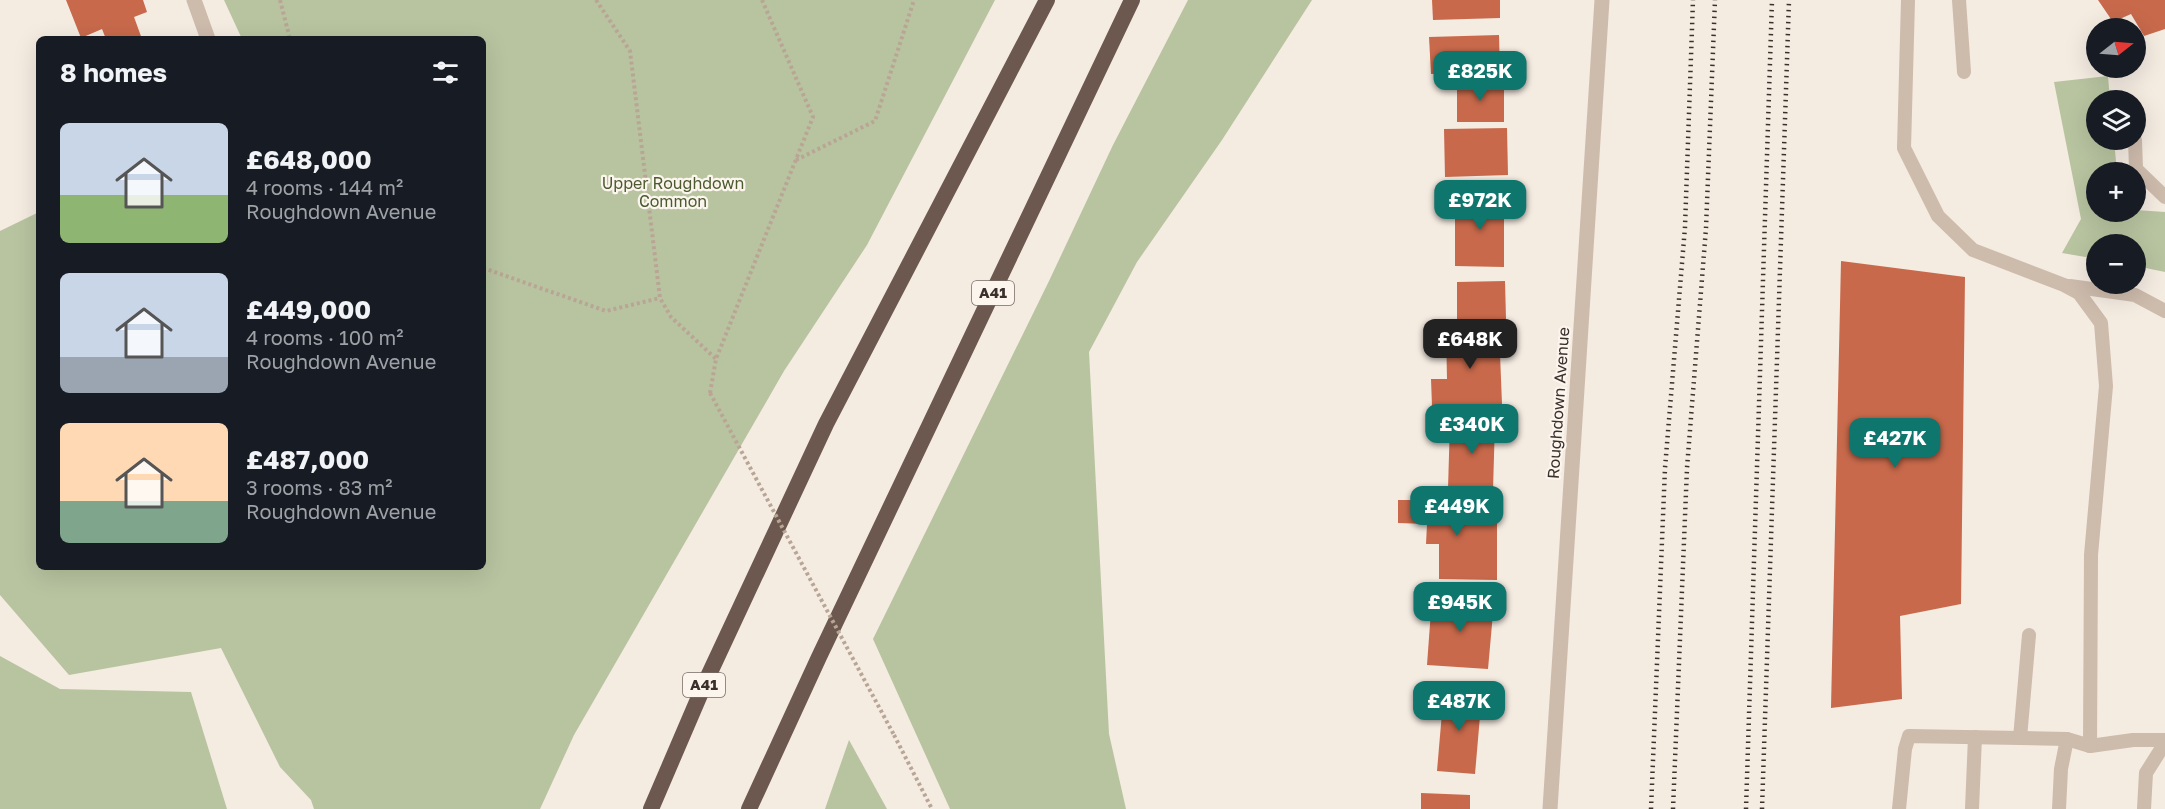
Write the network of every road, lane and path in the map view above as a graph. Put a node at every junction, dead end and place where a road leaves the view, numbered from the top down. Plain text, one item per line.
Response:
1 (194, 0) edge
2 (280, 0) edge
3 (596, 0) edge
4 (762, 0) edge
5 (914, 0) edge
6 (1047, 0) edge
7 (1132, 0) edge
8 (1602, 0) edge
9 (1908, 0) edge
10 (1959, 0) edge
11 (207, 36) edge
12 (289, 36) edge
13 (1964, 72) dead end
14 (2135, 150) edge
15 (795, 161) junction
16 (2165, 197) edge
17 (486, 269) edge
18 (2064, 285) junction
19 (660, 298) junction
20 (2165, 311) edge
21 (716, 359) junction
22 (2029, 635) dead end
23 (1975, 737) junction
24 (2020, 738) junction
25 (2067, 739) junction
26 (2165, 741) edge
27 (2090, 746) junction
28 (651, 809) edge
29 (749, 809) edge
30 (932, 809) edge
31 (1550, 809) edge
32 (1899, 809) edge
33 (1972, 809) edge
34 (2059, 809) edge
35 (2144, 809) edge

1 - 11 street
2 - 12 path
3 - 19 path
4 - 15 path
5 - 15 path
6 - 28 highway, A41
7 - 29 highway, A41
8 - 31 street, Roughdown Avenue
9 - 18 lane
10 - 13 lane
14 - 16 lane
15 - 21 path
17 - 19 path
18 - 20 lane
18 - 27 lane
19 - 21 path
21 - 30 path, bridge
22 - 24 lane
23 - 24 lane
23 - 32 lane
23 - 33 lane
24 - 25 lane
25 - 27 lane
25 - 34 lane
26 - 27 lane
26 - 35 lane

